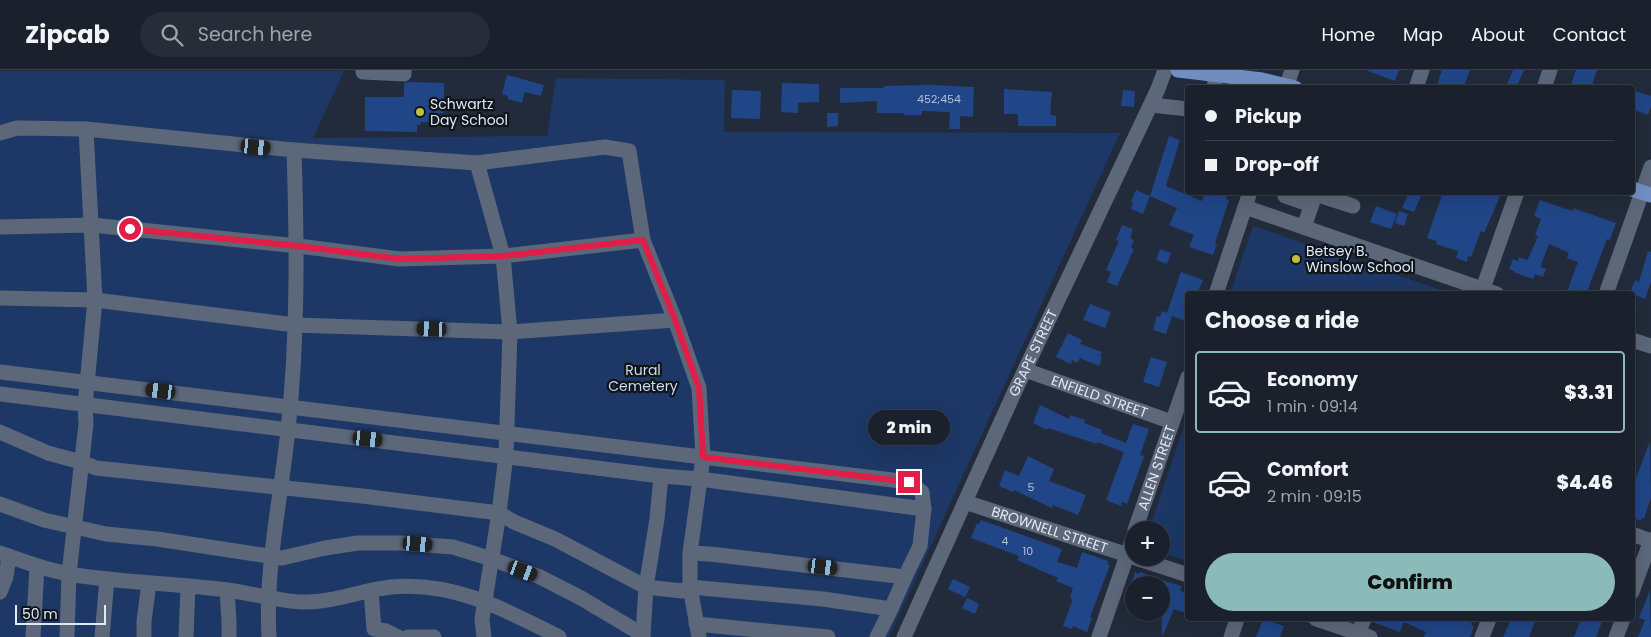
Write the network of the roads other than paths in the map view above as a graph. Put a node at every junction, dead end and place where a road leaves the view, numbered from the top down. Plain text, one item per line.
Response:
1 (363, 70) edge
2 (404, 70) edge
3 (1165, 70) edge
4 (1178, 70) edge
5 (1292, 70) edge
6 (1422, 70) edge
7 (1550, 70) edge
8 (1197, 71) edge
9 (1262, 75) edge
10 (1215, 81) edge
11 (1284, 85) edge
12 (1289, 85) edge
13 (1417, 85) edge
14 (1545, 85) edge
15 (1151, 105) junction
16 (1185, 109) edge
17 (86, 130) junction
18 (0, 133) edge
19 (294, 150) junction
20 (477, 163) junction
21 (1651, 167) edge
22 (1642, 192) edge
23 (1249, 195) edge
24 (1295, 195) edge
25 (1516, 195) edge
26 (1314, 197) edge
27 (1353, 206) dead end
28 (1246, 208) junction
29 (92, 225) junction
30 (0, 227) edge
31 (1304, 227) junction
32 (643, 240) junction
33 (298, 246) junction
34 (503, 256) junction
35 (1217, 291) edge
36 (1484, 291) edge
37 (1487, 291) edge
38 (1607, 291) edge
39 (0, 298) edge
40 (95, 300) junction
41 (675, 320) junction
42 (295, 325) junction
43 (510, 332) junction
44 (1635, 341) edge
45 (1651, 346) edge
46 (1025, 370) junction
47 (0, 372) edge
48 (87, 383) junction
49 (1185, 385) edge
50 (0, 394) edge
51 (85, 405) junction
52 (290, 406) junction
53 (1172, 422) junction
54 (288, 430) junction
55 (0, 432) edge
56 (507, 434) junction
57 (506, 456) junction
58 (703, 457) junction
59 (80, 462) junction
60 (661, 476) junction
61 (700, 479) junction
62 (280, 486) junction
63 (965, 502) junction
64 (0, 504) edge
65 (924, 509) junction
66 (499, 514) junction
67 (1139, 521) edge
68 (74, 526) junction
69 (1635, 535) edge
70 (1651, 540) edge
71 (690, 553) junction
72 (1125, 554) edge
73 (4, 555) edge
74 (273, 556) junction
75 (492, 559) junction
76 (37, 566) junction
77 (1128, 566) edge
78 (1161, 566) edge
79 (69, 574) junction
80 (1185, 574) edge
81 (905, 578) junction
82 (107, 579) junction
83 (149, 583) junction
84 (1635, 584) edge
85 (188, 587) junction
86 (646, 587) junction
87 (690, 587) junction
88 (227, 590) junction
89 (370, 591) junction
90 (0, 592) edge
91 (269, 597) junction
92 (485, 601) junction
93 (891, 609) junction
94 (1236, 621) edge
95 (1321, 621) edge
96 (1364, 621) edge
97 (1488, 621) edge
98 (1622, 621) edge
99 (697, 631) edge
100 (371, 633) edge
101 (643, 636) edge
102 (1362, 636) edge
103 (33, 637) edge
104 (67, 637) edge
105 (102, 637) edge
106 (144, 637) edge
107 (186, 637) edge
108 (228, 637) edge
109 (268, 637) edge
110 (398, 637) edge
111 (408, 637) edge
112 (434, 637) edge
113 (484, 637) edge
114 (559, 637) edge
115 (828, 637) edge
116 (877, 637) edge
117 (904, 637) edge
118 (1099, 637) edge
119 (1231, 637) edge
120 (1482, 637) edge
121 (1616, 637) edge

1 - 2 street
3 - 15 street, GRAPE STREET
4 - 8 main road
5 - 12 street
6 - 13 street
7 - 14 street
8 - 10 main road
9 - 10 main road
9 - 11 main road
15 - 16 street
15 - 46 street, GRAPE STREET
17 - 18 street
17 - 19 street
17 - 29 street
19 - 20 street
19 - 33 street
20 - 32 street
20 - 34 street
21 - 22 street
22 - 38 street
23 - 28 street
24 - 26 street
25 - 37 street
26 - 27 street
26 - 31 street
28 - 31 street
28 - 35 street
29 - 30 street
29 - 33 street
29 - 40 street
31 - 36 street
32 - 34 street
32 - 41 street
33 - 34 street
33 - 42 street
34 - 43 street
39 - 40 street
40 - 42 street
40 - 48 street
41 - 43 street
41 - 58 street
42 - 43 street
42 - 52 street
43 - 56 street
44 - 45 street
46 - 53 street, ENFIELD STREET
46 - 63 street, GRAPE STREET
47 - 48 street
48 - 51 street
48 - 52 street
49 - 53 street, ALLEN STREET
50 - 51 street
51 - 54 street
51 - 59 street
52 - 54 street
52 - 56 street
53 - 67 street, ALLEN STREET
54 - 57 street
54 - 62 street
55 - 59 street
56 - 57 street
56 - 58 street
57 - 60 street
57 - 66 street
58 - 61 street
58 - 65 street
59 - 62 street
59 - 68 street
60 - 61 street
60 - 86 street
61 - 65 street
61 - 71 street
62 - 66 street
62 - 74 street
63 - 72 street, BROWNELL STREET
63 - 117 street, GRAPE STREET
64 - 68 street
65 - 81 street
66 - 75 street
66 - 86 street
68 - 74 street
68 - 79 street
69 - 70 street
70 - 84 street
71 - 81 street
71 - 87 street
73 - 76 street
73 - 90 street
74 - 75 street
74 - 91 street
75 - 92 street
75 - 101 street
76 - 79 street
76 - 103 street
77 - 118 street
78 - 80 street, BROWNELL STREET
79 - 82 street
79 - 104 street
81 - 93 street
82 - 83 street
82 - 105 street
83 - 85 street
83 - 106 street
85 - 88 street
85 - 107 street
86 - 87 street
86 - 101 street
87 - 93 street
87 - 99 street
88 - 91 street
88 - 108 street
89 - 91 street
89 - 92 street
89 - 100 street
91 - 109 street
92 - 113 street
92 - 114 street
93 - 116 street
94 - 119 street
95 - 102 street
96 - 102 street
97 - 120 street
98 - 121 street
99 - 115 street
100 - 110 street
111 - 112 street

